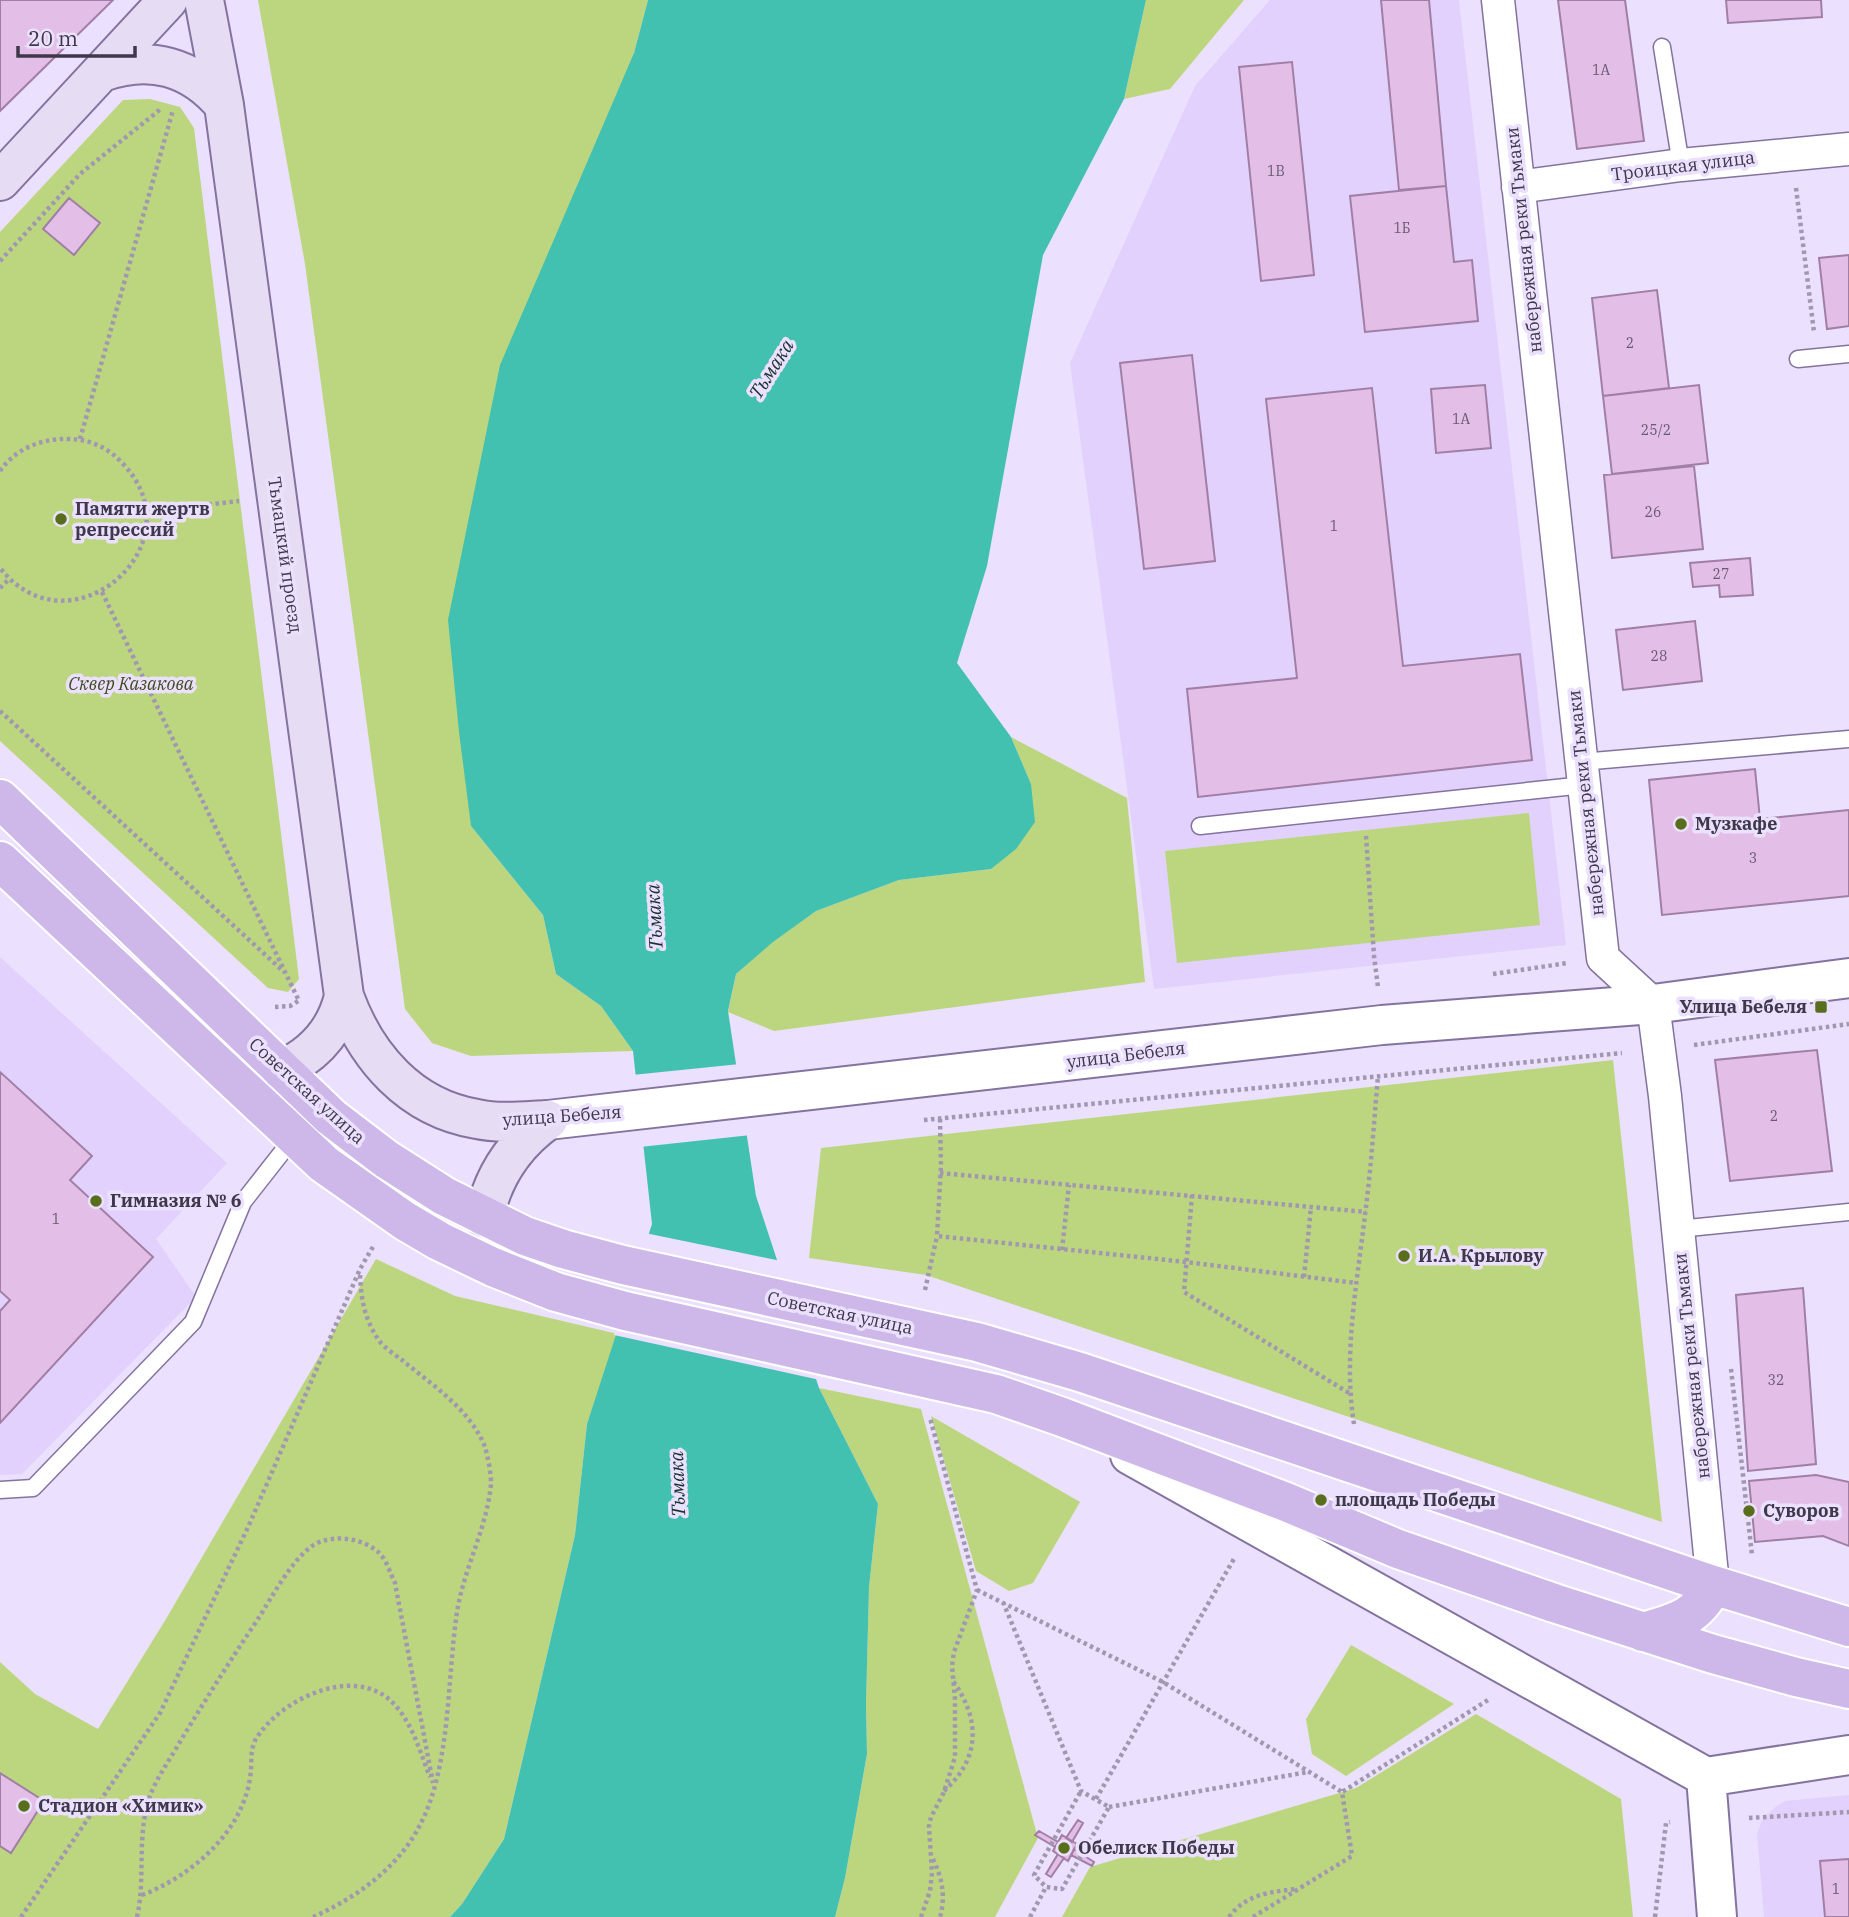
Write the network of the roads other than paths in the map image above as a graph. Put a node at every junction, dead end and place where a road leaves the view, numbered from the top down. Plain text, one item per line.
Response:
1 (168, 0) edge
2 (204, 0) edge
3 (1498, 0) edge
4 (1662, 47) dead end
5 (102, 72) junction
6 (224, 105) junction
7 (1849, 149) edge
8 (1681, 165) junction
9 (0, 181) edge
10 (1518, 187) junction
11 (1849, 354) edge
12 (1798, 359) dead end
13 (1849, 739) edge
14 (1583, 774) junction
15 (0, 799) edge
16 (1200, 826) dead end
17 (0, 861) edge
18 (1849, 978) edge
19 (344, 996) junction
20 (1653, 1004) junction
21 (281, 1070) junction
22 (409, 1090) joint
23 (548, 1120) junction
24 (294, 1137) junction
25 (1849, 1212) edge
26 (484, 1217) junction
27 (1678, 1229) junction
28 (1062, 1417) junction
29 (0, 1490) edge
30 (1713, 1585) junction
31 (1849, 1627) edge
32 (1643, 1632) junction
33 (1849, 1689) edge
34 (1849, 1755) edge
35 (1706, 1777) junction
36 (1717, 1917) edge

1 - 5 main road
2 - 6 main road, Тьмацкий проезд
3 - 10 street, набережная реки Тьмаки
4 - 8 lane
5 - 6 main road
5 - 9 main road
6 - 19 main road, Тьмацкий проезд
7 - 8 street, Троицкая улица
8 - 10 street, Троицкая улица
10 - 14 street, набережная реки Тьмаки
11 - 12 lane
13 - 14 lane
14 - 16 lane
14 - 20 street, набережная реки Тьмаки
15 - 21 main road, Советская улица
17 - 24 main road
18 - 20 street, улица Бебеля
19 - 21 main road
19 - 22 main road, Тьмацкий проезд
20 - 23 street, улица Бебеля
20 - 27 street, набережная реки Тьмаки
21 - 26 main road, Советская улица
22 - 23 main road, улица Бебеля
23 - 26 main road
24 - 28 main road
24 - 29 lane
25 - 27 lane
26 - 30 main road, Советская улица
27 - 30 street, набережная реки Тьмаки
28 - 32 main road
28 - 35 street
30 - 31 main road
30 - 32 main road
32 - 33 main road
34 - 35 street
35 - 36 street

